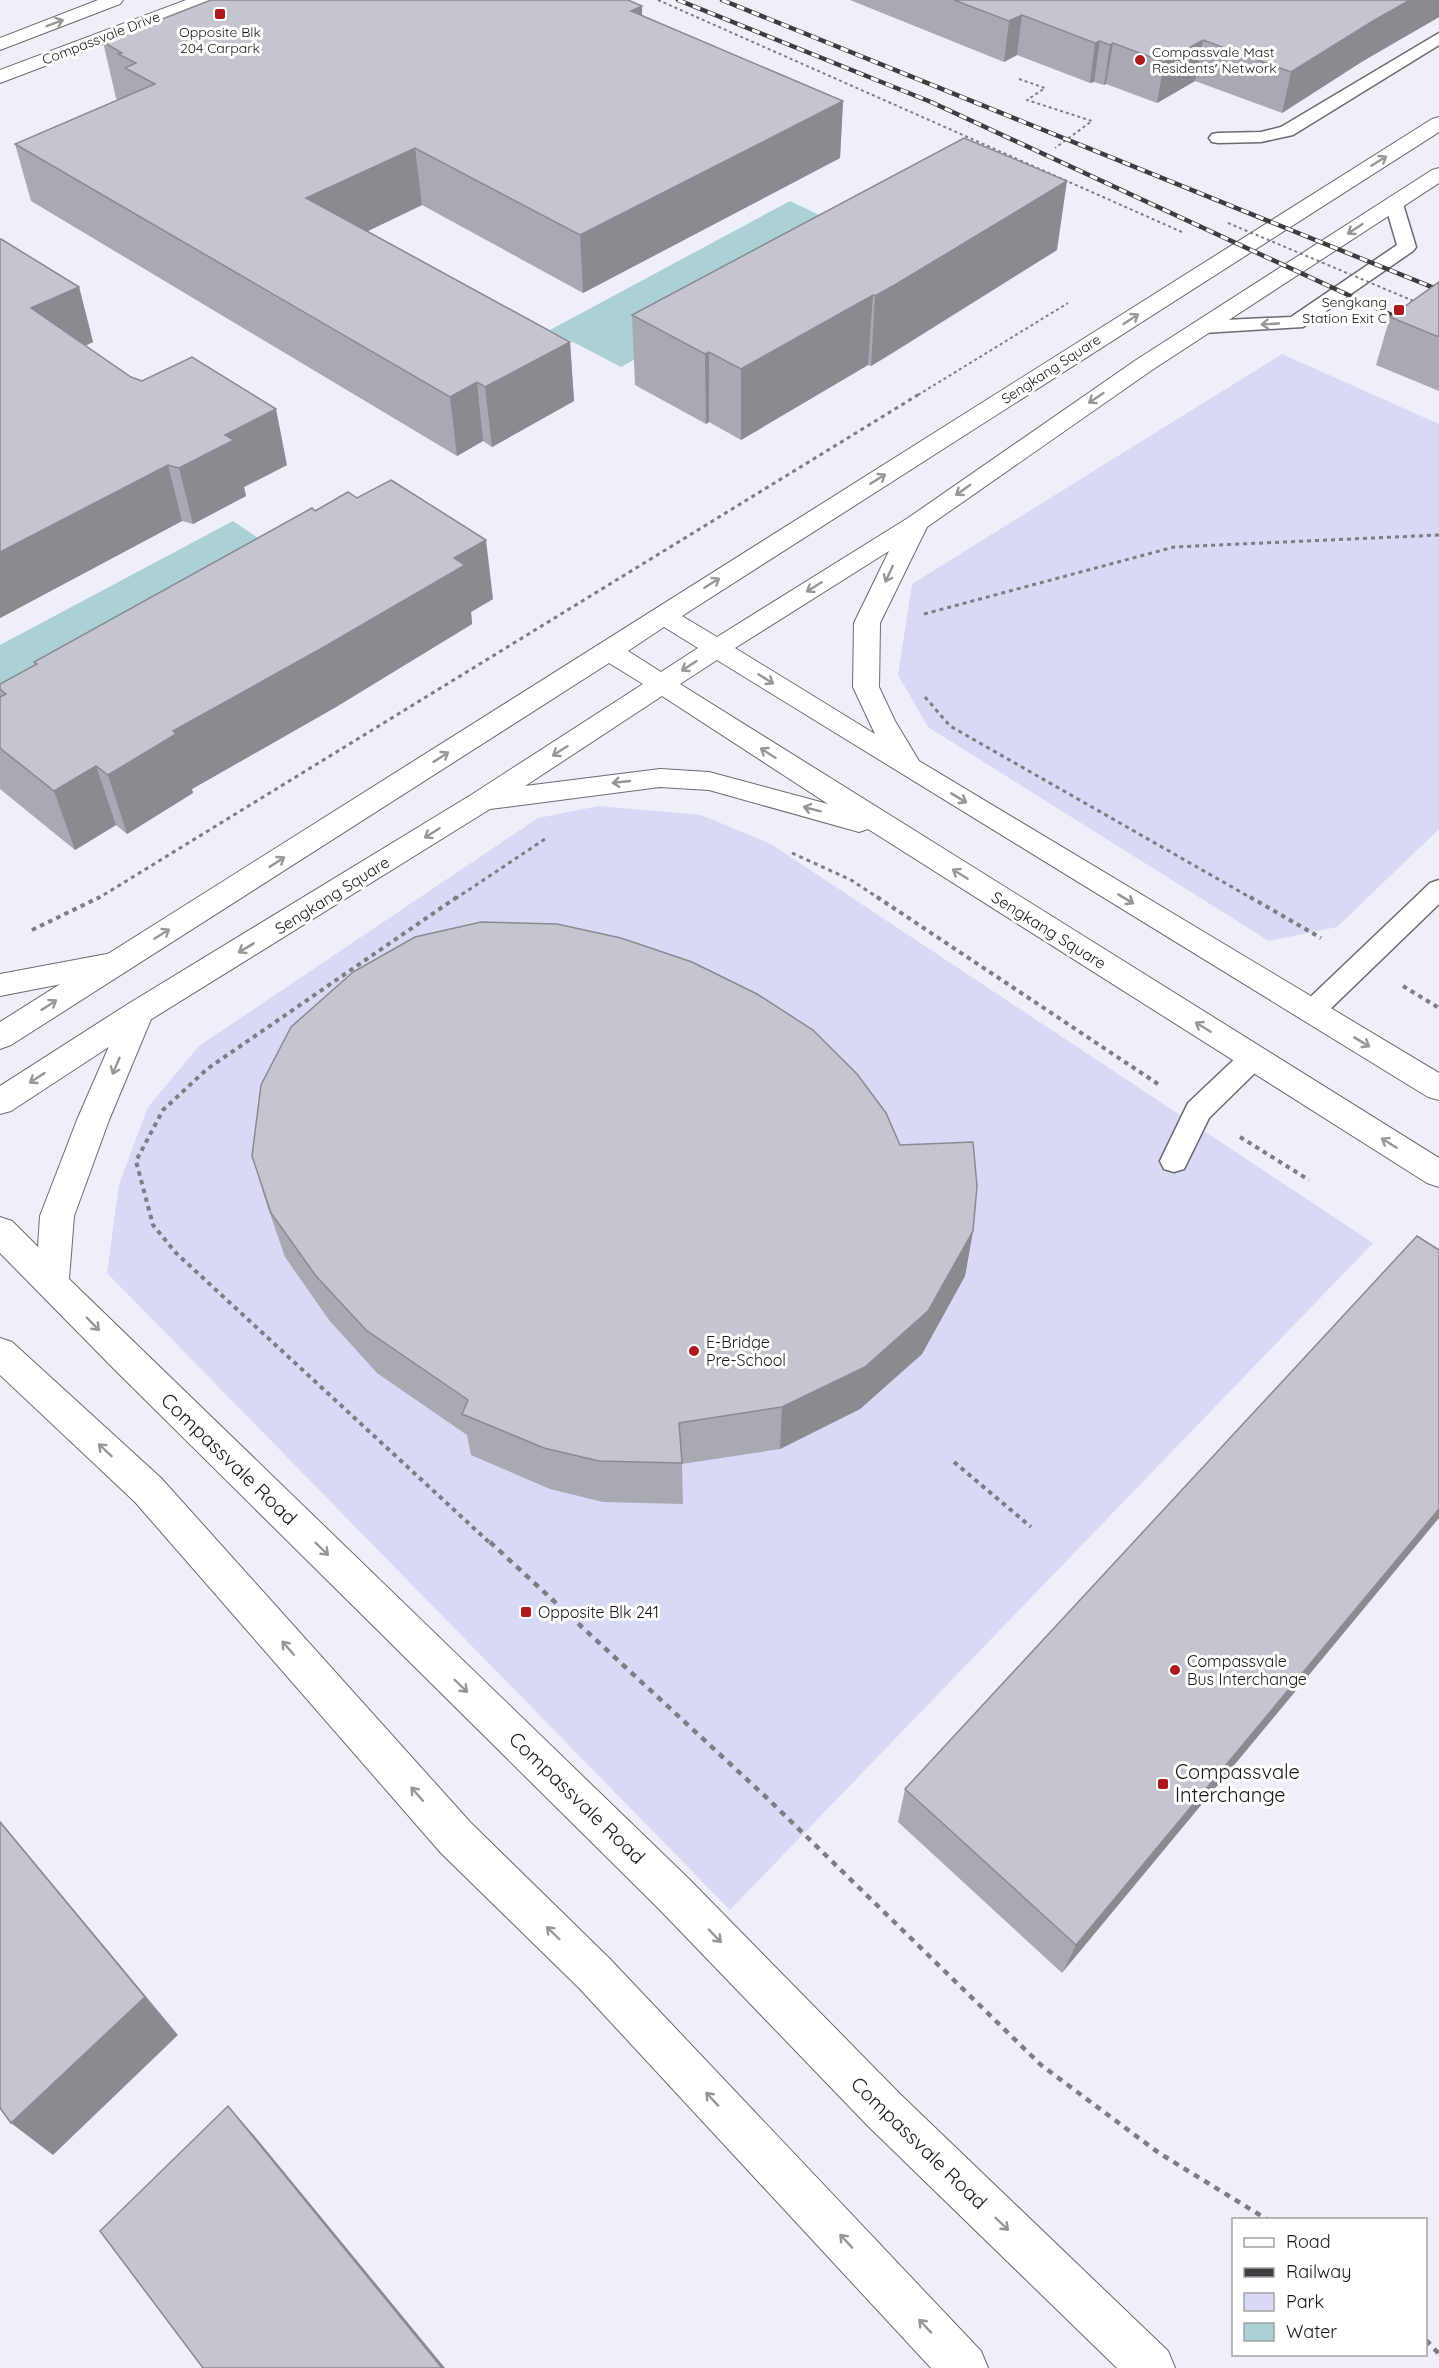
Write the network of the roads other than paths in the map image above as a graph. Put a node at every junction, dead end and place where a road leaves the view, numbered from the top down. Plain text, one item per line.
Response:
1 (114, 0) edge
2 (202, 0) edge
3 (1439, 38) edge
4 (0, 44) edge
5 (0, 77) edge
6 (1439, 123) edge
7 (1218, 138) dead end
8 (1439, 174) edge
9 (1394, 204) junction
10 (1203, 327) junction
11 (917, 523) junction
12 (663, 615) junction
13 (717, 648) junction
14 (608, 650) junction
15 (661, 684) junction
16 (909, 767) junction
17 (481, 802) junction
18 (888, 829) junction
19 (1439, 889) edge
20 (112, 964) junction
21 (0, 985) edge
22 (1312, 1011) junction
23 (139, 1012) junction
24 (0, 1037) edge
25 (1253, 1058) junction
26 (1439, 1088) edge
27 (0, 1102) edge
28 (1174, 1161) dead end
29 (1439, 1174) edge
30 (0, 1231) edge
31 (52, 1282) junction
32 (0, 1353) edge
33 (964, 2368) edge
34 (1151, 2368) edge

4 -> 1 street, Compassvale Drive
2 - 5 street, Compassvale Drive
3 - 7 lane
12 -> 6 street, Sengkang Square
8 - 9 street, Sengkang Square
9 -> 10 street, Sengkang Square
9 -> 10 lane
10 -> 11 street, Sengkang Square
11 -> 13 street, Sengkang Square
11 -> 16 street
12 - 13 street
12 - 14 street, Sengkang Square
13 -> 15 street, Sengkang Square
13 -> 16 street
14 - 15 street, Sengkang Square
20 -> 14 street, Sengkang Square
15 -> 17 street, Sengkang Square
18 -> 15 street, Sengkang Square
16 -> 22 street
18 -> 17 street
17 -> 23 street, Sengkang Square
25 -> 18 street, Sengkang Square
19 - 22 lane
20 - 21 street
24 -> 20 street, Sengkang Square
22 -> 26 street
23 -> 27 street, Sengkang Square
23 -> 31 street
25 - 28 lane
29 -> 25 street, Sengkang Square
30 - 31 street, Compassvale Road
31 -> 34 street, Compassvale Road
33 -> 32 street

